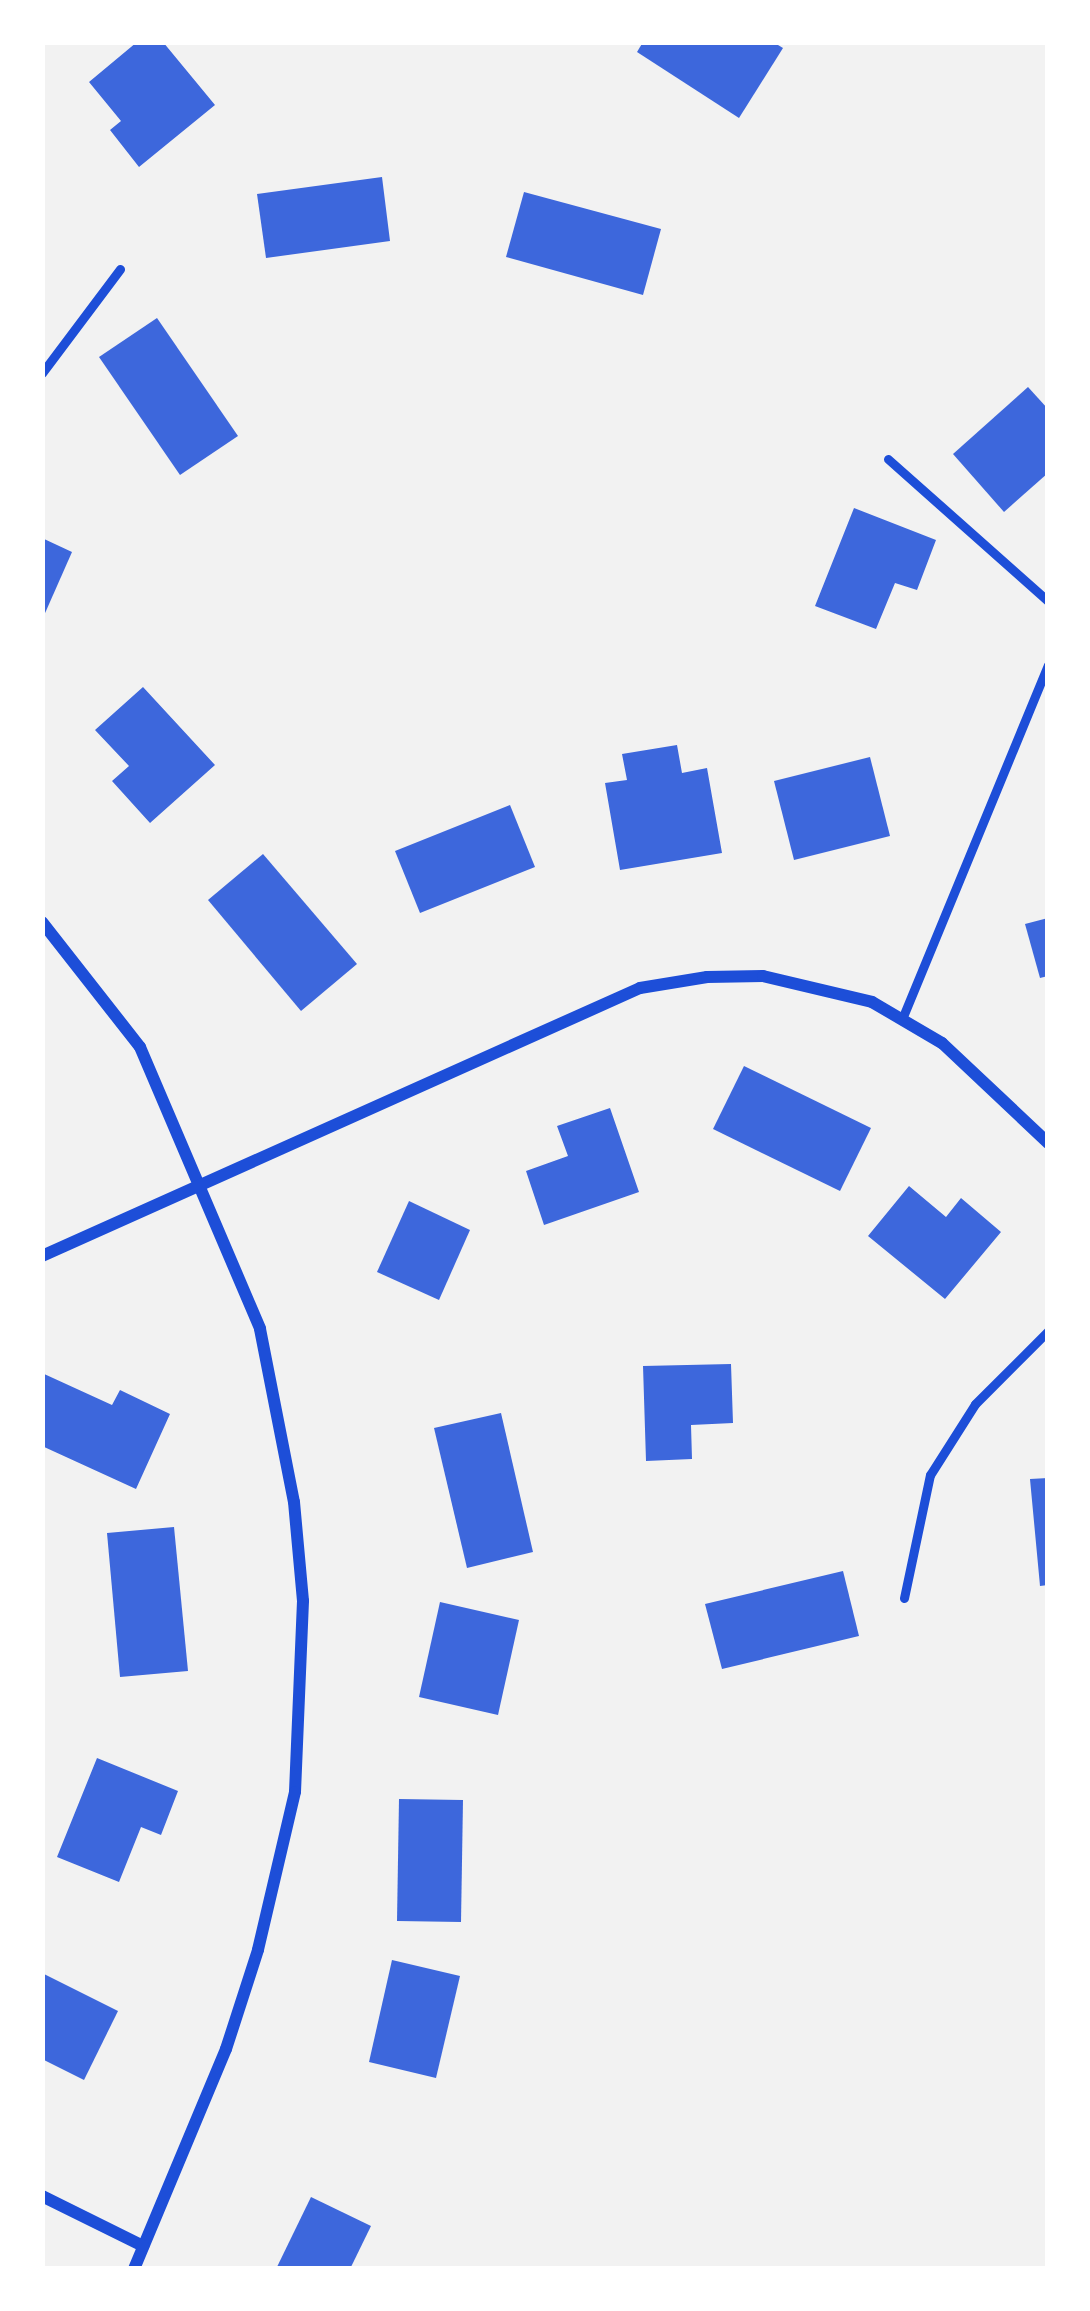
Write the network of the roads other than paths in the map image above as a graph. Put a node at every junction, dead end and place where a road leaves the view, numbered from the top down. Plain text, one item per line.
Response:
1 (120, 269) dead end
2 (42, 373) edge
3 (888, 459) dead end
4 (1048, 601) edge
5 (1048, 665) edge
6 (42, 922) edge
7 (902, 1019) junction
8 (1048, 1142) edge
9 (203, 1183) junction
10 (42, 1256) edge
11 (1048, 1331) edge
12 (904, 1598) dead end
13 (42, 2196) edge
14 (143, 2246) junction
15 (134, 2269) edge

1 - 2 lane
3 - 4 lane
5 - 7 lane
6 - 9 street
7 - 8 street
7 - 9 street
9 - 10 street
9 - 14 street
11 - 12 lane
13 - 14 street
14 - 15 street

